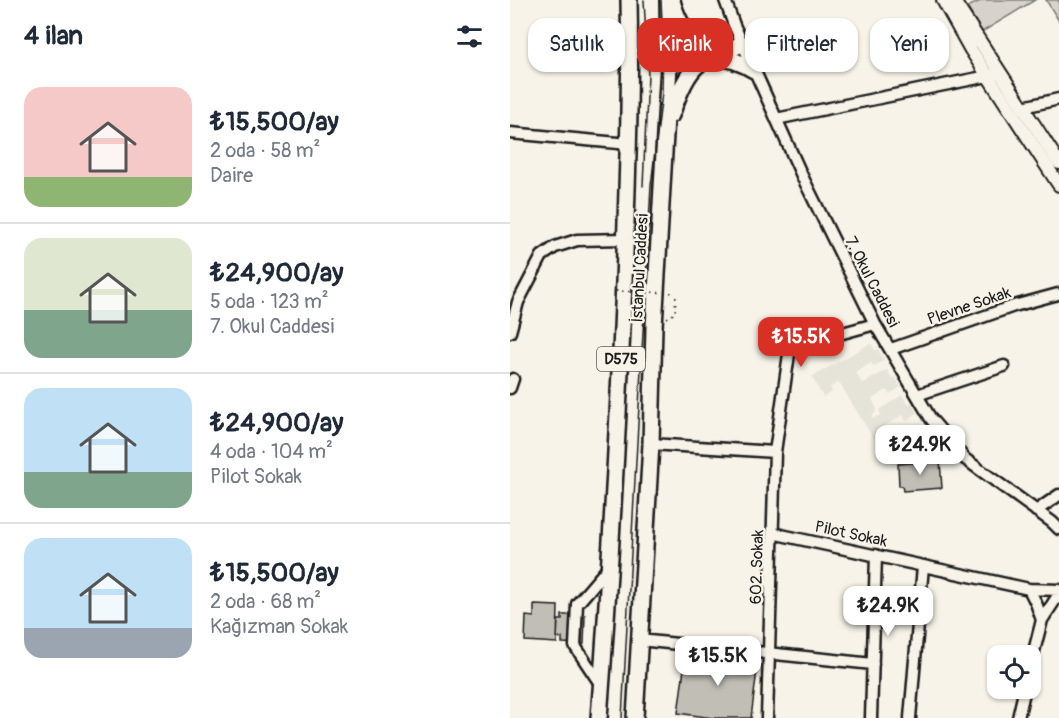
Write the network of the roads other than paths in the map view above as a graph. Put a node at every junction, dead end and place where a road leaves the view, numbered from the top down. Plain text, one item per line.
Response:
1 (629, 0) edge
2 (670, 0) edge
3 (725, 0) edge
4 (943, 0) edge
5 (952, 0) edge
6 (744, 55) junction
7 (994, 75) junction
8 (1059, 99) edge
9 (1023, 107) junction
10 (776, 119) junction
11 (664, 132) junction
12 (510, 133) edge
13 (630, 144) junction
14 (1054, 147) edge
15 (1059, 164) edge
16 (1059, 185) edge
17 (625, 239) junction
18 (1059, 294) edge
19 (514, 301) edge
20 (874, 324) junction
21 (510, 332) edge
22 (891, 349) junction
23 (1004, 366) dead end
24 (917, 395) junction
25 (651, 444) junction
26 (775, 452) junction
27 (1059, 495) edge
28 (1036, 511) junction
29 (1057, 524) edge
30 (772, 532) junction
31 (876, 555) junction
32 (923, 566) junction
33 (608, 568) junction
34 (1029, 589) junction
35 (1059, 592) edge
36 (1042, 620) junction
37 (639, 640) junction
38 (1036, 645) edge
39 (769, 653) junction
40 (873, 664) junction
41 (601, 685) junction
42 (1022, 699) edge
43 (599, 718) edge
44 (635, 718) edge
45 (767, 718) edge
46 (871, 718) edge
47 (910, 718) edge
48 (1018, 718) edge

1 - 13 highway, İstanbul Caddesi / D575
2 - 6 highway
2 - 11 highway, İstanbul Caddesi
3 - 6 street, 7. Okul Caddesi
4 - 7 main road
5 - 7 main road
6 - 10 street, 7. Okul Caddesi
6 - 11 highway
7 - 9 main road
7 - 10 street
7 - 16 main road
8 - 9 street
9 - 14 main road
10 - 20 street, 7. Okul Caddesi
11 - 25 highway, İstanbul Caddesi
12 - 13 street
13 - 17 highway, İstanbul Caddesi / D575
14 - 15 main road
17 - 19 street
17 - 33 highway, İstanbul Caddesi / D575
18 - 22 street, Plevne Sokak
19 - 21 street
20 - 22 street, 7. Okul Caddesi
20 - 26 street, 602. Sokak
22 - 24 street, 7. Okul Caddesi
23 - 24 street
24 - 28 street, 7. Okul Caddesi
25 - 26 street
25 - 37 highway, İstanbul Caddesi
26 - 30 street, 602. Sokak
27 - 28 street
28 - 29 street, 7. Okul Caddesi
30 - 31 street, Pilot Sokak
30 - 39 street, 602. Sokak
31 - 32 street, Pilot Sokak
31 - 40 street
32 - 34 street, Pilot Sokak
32 - 47 street
33 - 41 highway, İstanbul Caddesi / D575
33 - 41 street
34 - 35 street, Pilot Sokak
34 - 36 street
35 - 36 street
36 - 38 street
37 - 39 street
37 - 44 highway, İstanbul Caddesi
39 - 40 street
39 - 45 street, 602. Sokak
40 - 46 street
41 - 43 highway, İstanbul Caddesi / D575
42 - 48 street

